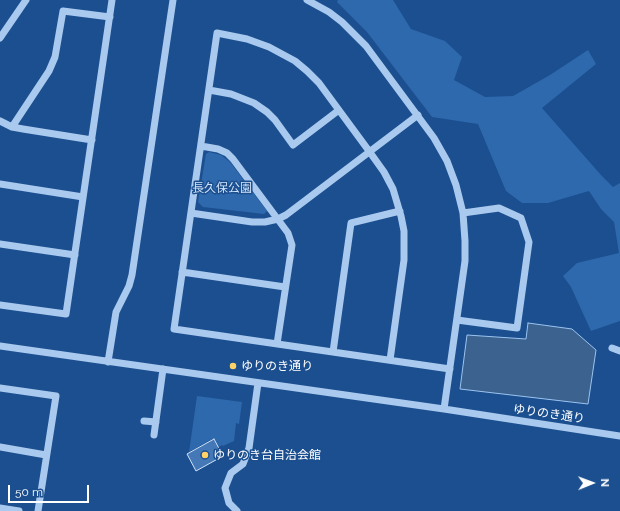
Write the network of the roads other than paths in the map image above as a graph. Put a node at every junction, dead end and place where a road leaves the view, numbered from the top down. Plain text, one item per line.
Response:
1 (26, 0) edge
2 (112, 0) edge
3 (173, 0) edge
4 (307, 0) edge
5 (320, 3) edge
6 (110, 17) junction
7 (0, 38) edge
8 (209, 90) junction
9 (339, 110) junction
10 (418, 115) junction
11 (0, 120) edge
12 (12, 127) junction
13 (92, 140) junction
14 (200, 146) junction
15 (370, 151) junction
16 (0, 184) edge
17 (84, 197) junction
18 (400, 211) junction
19 (191, 213) junction
20 (463, 213) junction
21 (278, 219) junction
22 (0, 244) edge
23 (75, 255) junction
24 (182, 272) junction
25 (285, 287) junction
26 (0, 305) edge
27 (457, 320) junction
28 (277, 344) junction
29 (0, 346) edge
30 (612, 348) dead end
31 (620, 351) edge
32 (333, 352) junction
33 (390, 360) junction
34 (108, 362) junction
35 (163, 369) junction
36 (450, 369) junction
37 (258, 383) junction
38 (0, 388) edge
39 (444, 409) junction
40 (144, 421) dead end
41 (156, 422) junction
42 (154, 435) dead end
43 (620, 436) edge
44 (0, 447) edge
45 (46, 455) junction
46 (0, 508) edge
47 (19, 511) edge
48 (38, 511) edge
49 (237, 511) edge

1 - 7 street
2 - 6 street
3 - 34 street
4 - 5 street
5 - 10 street
6 - 12 street
6 - 13 street
8 - 9 street
8 - 9 street
8 - 14 street
9 - 15 street
10 - 15 street
10 - 20 street
11 - 12 street
12 - 13 street
13 - 17 street
14 - 19 street
14 - 21 street
15 - 18 street
15 - 21 street
16 - 17 street
17 - 23 street
18 - 32 street
18 - 33 street
19 - 21 street
19 - 24 street
20 - 27 street
20 - 27 street
21 - 25 street
22 - 23 street
23 - 26 street
24 - 25 street
24 - 28 street
25 - 28 street
27 - 36 street
28 - 32 street
29 - 34 street, ゆりのき通り
30 - 31 street
32 - 33 street
33 - 36 street
34 - 35 street, ゆりのき通り
35 - 37 street, ゆりのき通り
35 - 41 street
36 - 39 street
37 - 39 street, ゆりのき通り
37 - 49 street
38 - 45 street
39 - 43 street, ゆりのき通り
40 - 41 street
41 - 42 street
44 - 45 street
45 - 48 street
46 - 47 street

